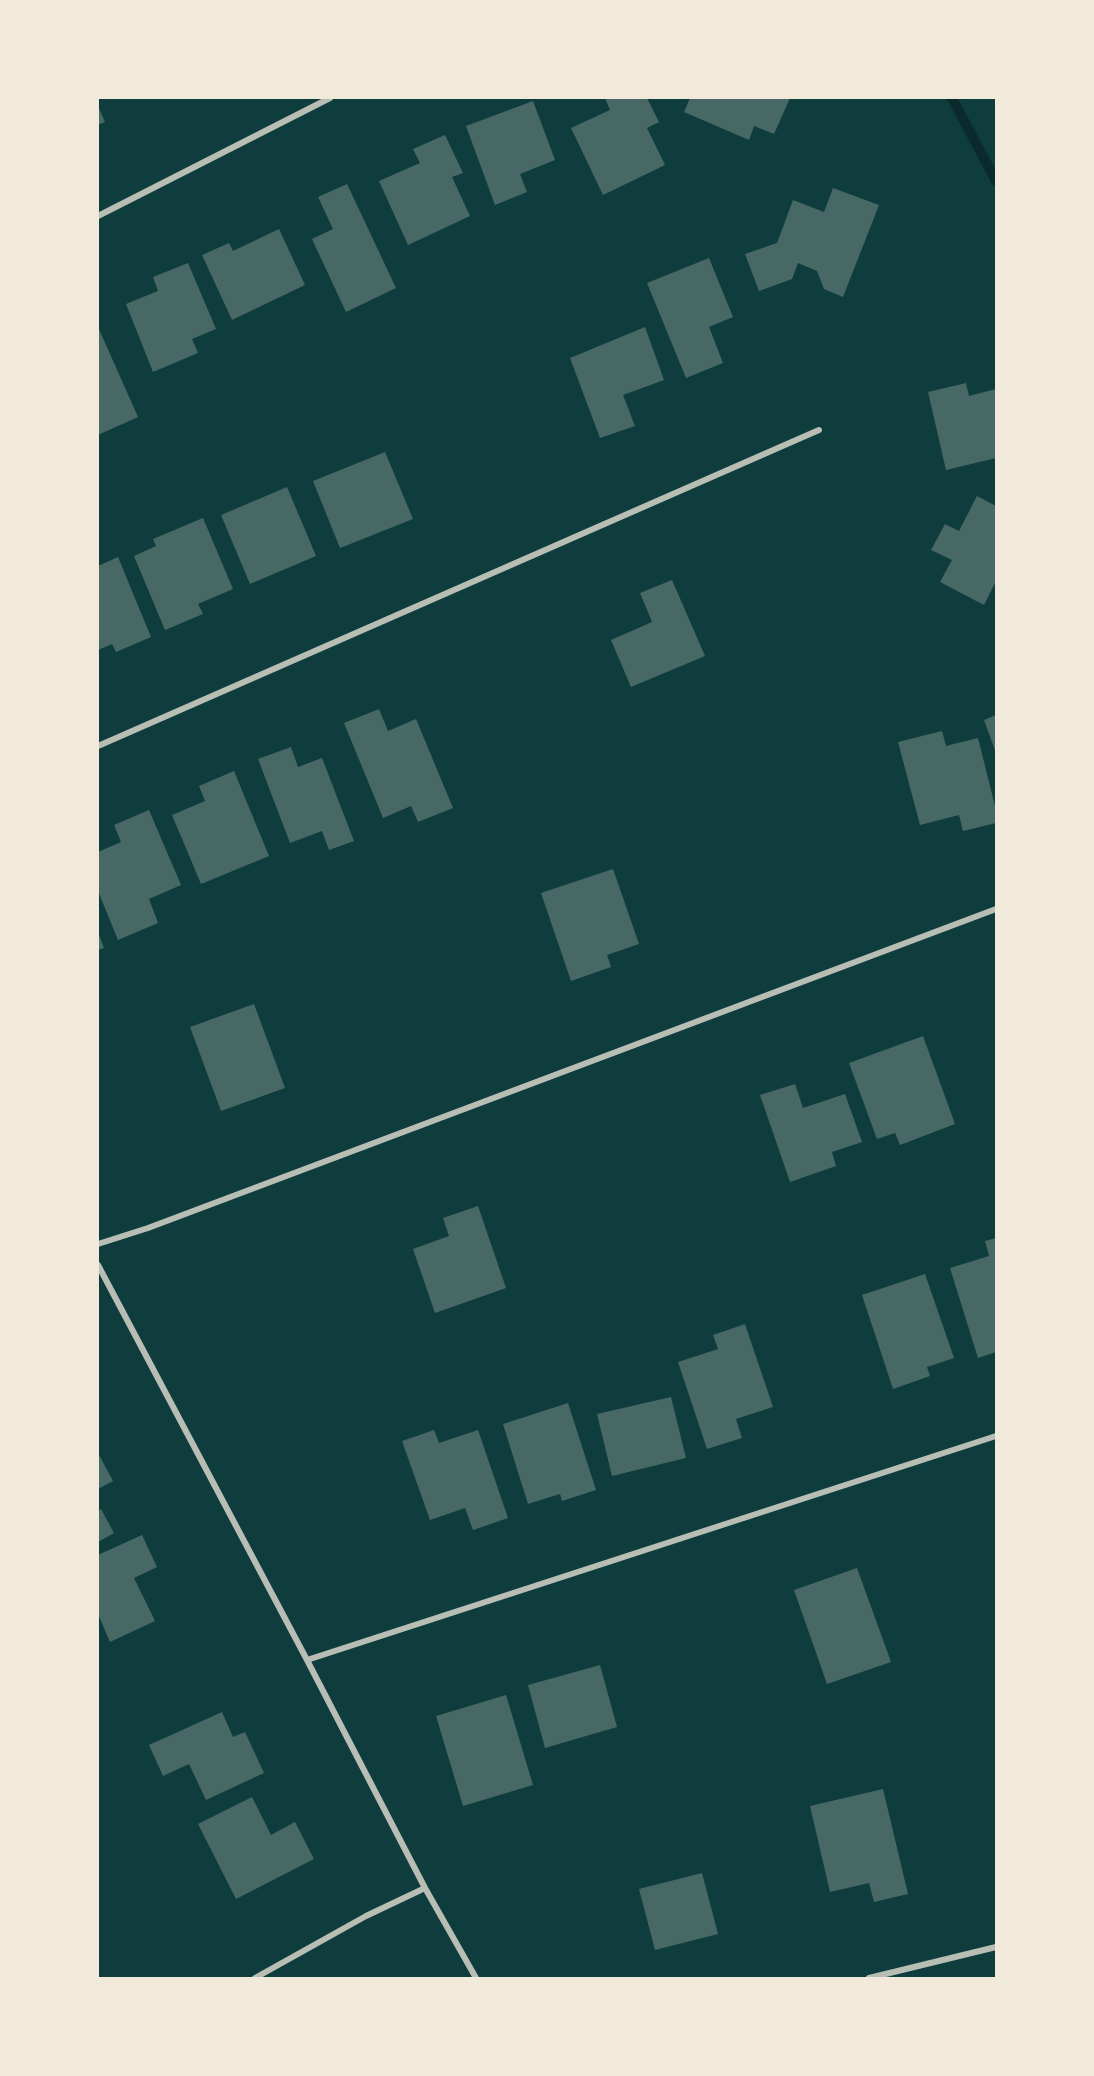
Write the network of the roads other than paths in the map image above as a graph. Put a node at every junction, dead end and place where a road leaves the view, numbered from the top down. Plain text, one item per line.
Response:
1 (330, 98) edge
2 (98, 216) edge
3 (819, 430) dead end
4 (98, 746) edge
5 (996, 909) edge
6 (98, 1244) edge
7 (98, 1265) edge
8 (996, 1436) edge
9 (308, 1660) junction
10 (424, 1888) junction
11 (996, 1947) edge
12 (255, 1978) edge
13 (476, 1978) edge
14 (869, 1978) edge

1 - 2 street
3 - 4 street
5 - 6 street
7 - 9 street
8 - 9 street
9 - 10 street
10 - 12 street
10 - 13 street
11 - 14 street

